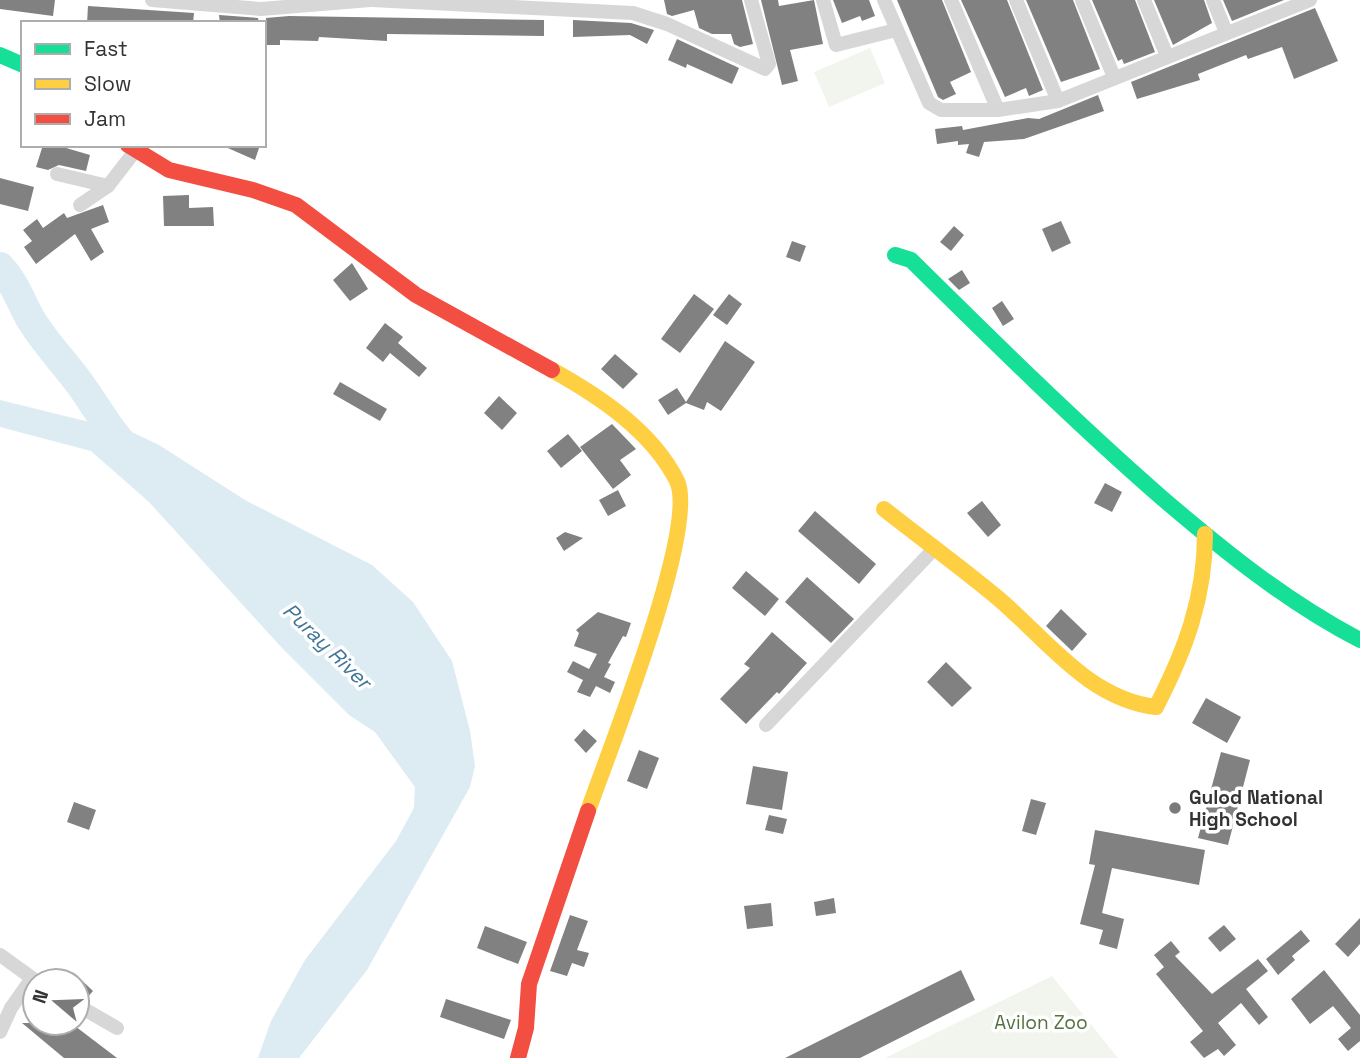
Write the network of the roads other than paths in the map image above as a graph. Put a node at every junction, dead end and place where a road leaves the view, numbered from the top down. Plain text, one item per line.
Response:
1 (152, 0) edge
2 (371, 0) edge
3 (751, 0) edge
4 (823, 0) edge
5 (884, 0) edge
6 (951, 0) edge
7 (1016, 0) edge
8 (1082, 0) edge
9 (1144, 0) edge
10 (1213, 0) edge
11 (1310, 0) edge
12 (343, 1) edge
13 (568, 5) edge
14 (1280, 5) edge
15 (896, 30) junction
16 (1226, 32) junction
17 (0, 55) edge
18 (1167, 56) junction
19 (21, 64) edge
20 (1114, 77) junction
21 (1058, 100) junction
22 (998, 110) junction
23 (132, 148) edge
24 (57, 174) dead end
25 (108, 186) junction
26 (80, 205) dead end
27 (895, 256) dead end
28 (884, 509) dead end
29 (1205, 534) junction
30 (934, 549) junction
31 (1360, 640) edge
32 (766, 725) dead end
33 (0, 955) edge
34 (21, 970) edge
35 (21, 991) edge
36 (6, 1005) edge
37 (91, 1013) edge
38 (117, 1028) dead end
39 (0, 1032) edge
40 (518, 1058) edge

1 - 12 street
2 - 12 street
2 - 13 street
3 - 13 street
4 - 15 street
5 - 15 street
6 - 22 street
7 - 21 street
8 - 20 street
9 - 18 street
10 - 16 street
11 - 14 street
14 - 16 street
15 - 22 street
16 - 18 street
17 - 19 street
18 - 20 street
20 - 21 street
21 - 22 street
23 - 25 street
23 - 40 street
24 - 25 street
25 - 26 street
27 - 29 street
28 - 30 street
29 - 30 street
29 - 31 street
30 - 32 street
33 - 34 street
35 - 36 street
36 - 39 street
37 - 38 street

